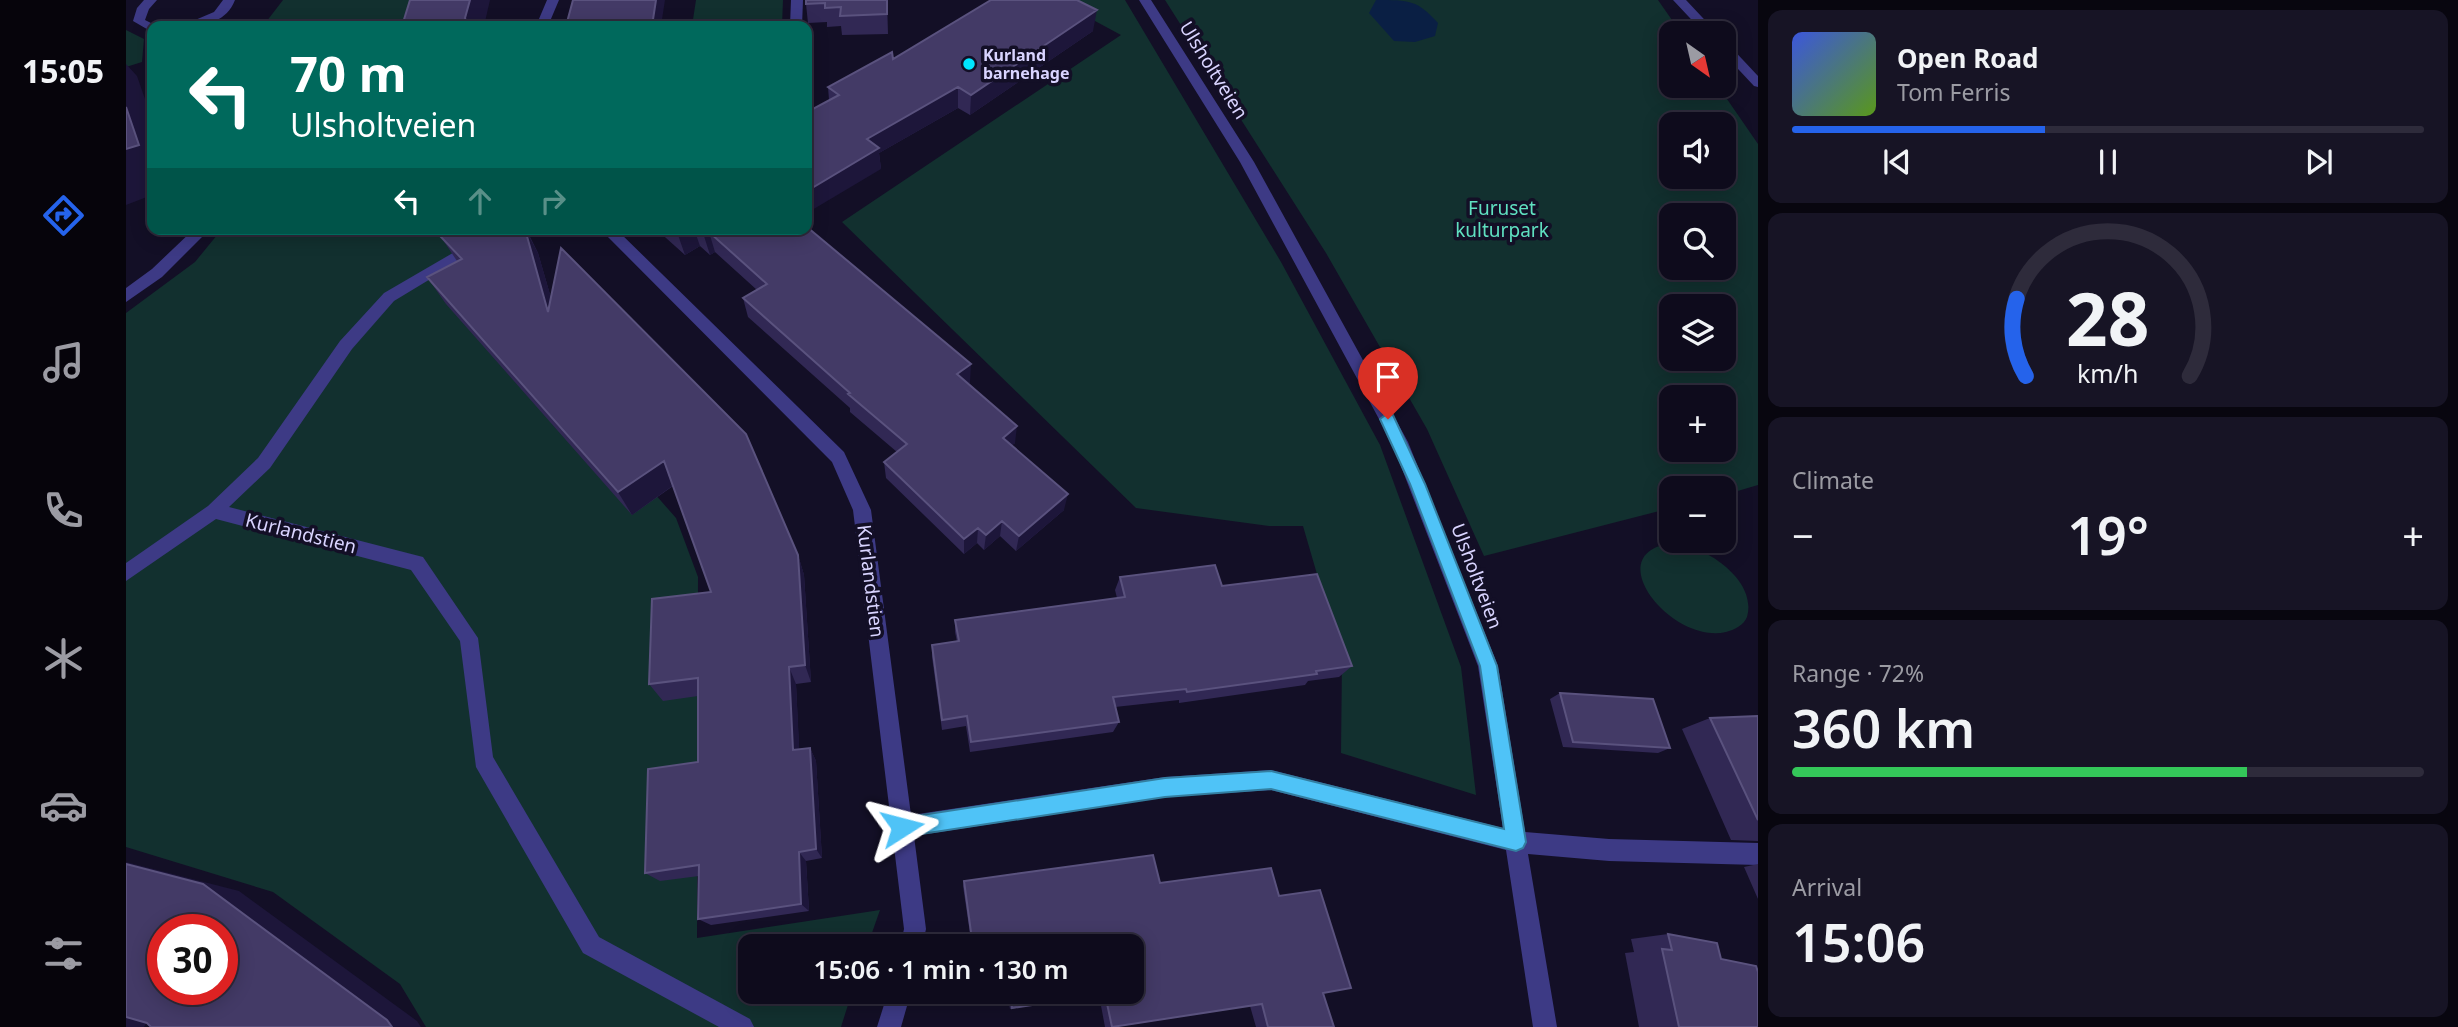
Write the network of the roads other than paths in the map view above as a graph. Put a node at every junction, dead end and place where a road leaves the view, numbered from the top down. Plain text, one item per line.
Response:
1 (151, 0) edge
2 (229, 0) edge
3 (553, 0) edge
4 (797, 0) edge
5 (1145, 0) edge
6 (1679, 0) edge
7 (204, 21) edge
8 (544, 21) edge
9 (796, 21) edge
10 (1699, 21) edge
11 (147, 25) edge
12 (1736, 60) edge
13 (1758, 83) edge
14 (197, 235) edge
15 (496, 235) edge
16 (613, 235) edge
17 (126, 296) edge
18 (214, 511) junction
19 (126, 573) edge
20 (902, 827) junction
21 (1516, 842) junction
22 (1758, 854) edge
23 (914, 934) edge
24 (897, 1004) edge
25 (742, 1027) edge
26 (890, 1027) edge
27 (1545, 1027) edge

1 - 11 street
2 - 7 street
3 - 8 street
4 - 9 street
5 - 21 street, Ulsholtveien
6 - 10 street
12 - 13 street
14 - 17 street
15 - 18 street, Kurlandstien
16 - 20 street, Kurlandstien
18 - 19 street, Kurlandstien
18 - 25 street, Kurlandstien
20 - 21 street
20 - 23 street, Kurlandstien
21 - 22 street
21 - 27 street, Ulsholtveien
24 - 26 street

